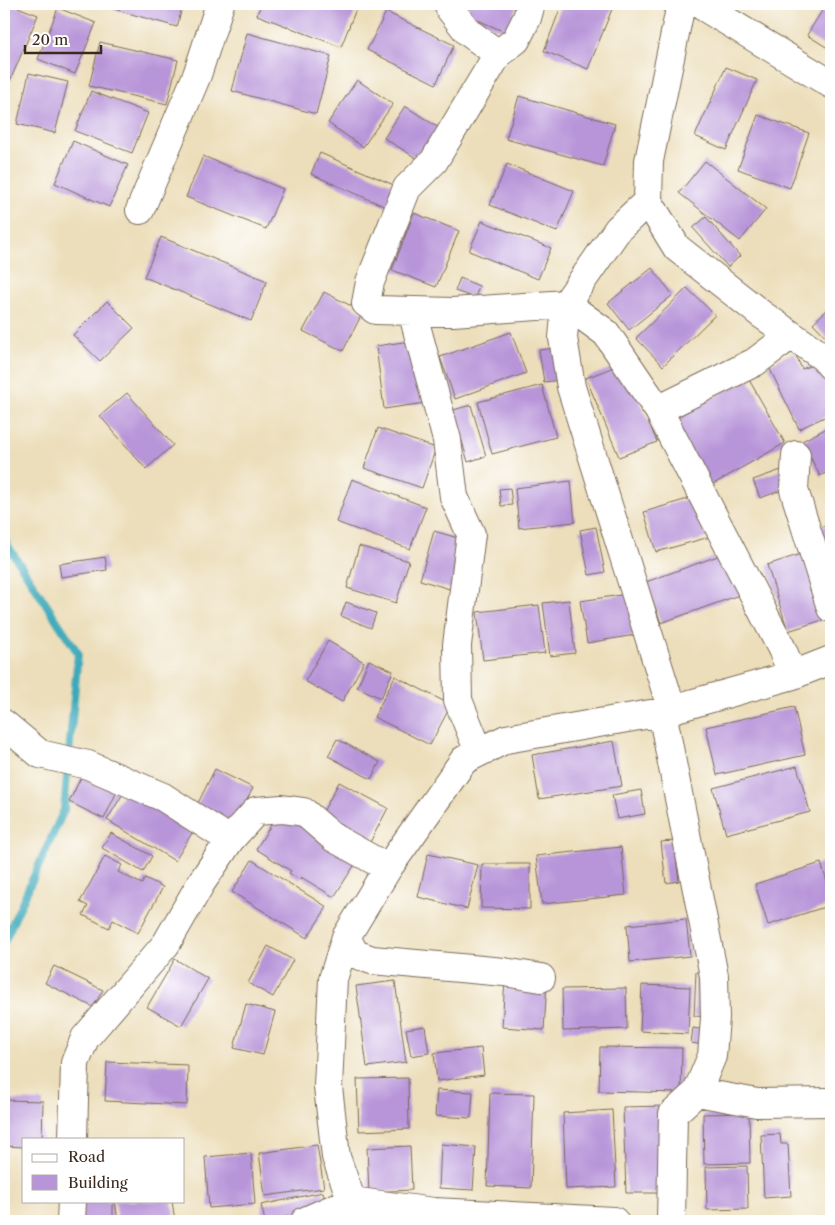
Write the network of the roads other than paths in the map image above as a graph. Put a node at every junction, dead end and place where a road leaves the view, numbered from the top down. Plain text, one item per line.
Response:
1 (220, 4) edge
2 (452, 4) edge
3 (531, 4) edge
4 (681, 4) edge
5 (698, 4) edge
6 (498, 54) junction
7 (831, 84) edge
8 (648, 201) junction
9 (140, 210) dead end
10 (566, 304) junction
11 (412, 311) junction
12 (791, 335) junction
13 (831, 366) edge
14 (659, 411) junction
15 (796, 455) dead end
16 (831, 608) edge
17 (831, 660) edge
18 (793, 675) junction
19 (667, 711) junction
20 (4, 724) edge
21 (479, 752) junction
22 (230, 840) junction
23 (388, 868) junction
24 (346, 937) junction
25 (541, 978) dead end
26 (697, 1092) junction
27 (831, 1102) edge
28 (73, 1138) edge
29 (72, 1202) edge
30 (355, 1211) edge
31 (71, 1221) edge
32 (305, 1221) edge
33 (614, 1221) edge
34 (671, 1221) edge

1 - 9 street
2 - 6 street
3 - 6 street
4 - 8 street
5 - 7 street
6 - 11 street
8 - 10 street
8 - 12 street
10 - 11 street
10 - 14 street
10 - 19 street
11 - 21 street
12 - 13 street
12 - 14 street
14 - 18 street
15 - 16 street
17 - 18 street
18 - 19 street
19 - 21 street
19 - 26 street
20 - 22 street
21 - 23 street
22 - 23 street
22 - 28 street
23 - 24 street
24 - 25 street
24 - 30 street
26 - 27 street
26 - 34 street
29 - 31 street
30 - 32 street
30 - 33 street

